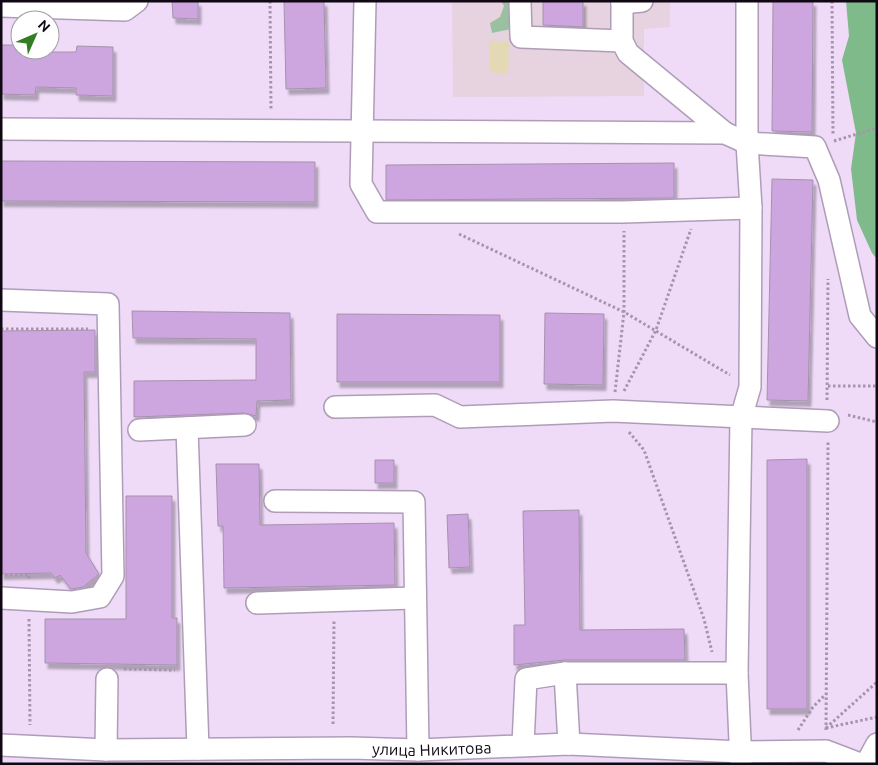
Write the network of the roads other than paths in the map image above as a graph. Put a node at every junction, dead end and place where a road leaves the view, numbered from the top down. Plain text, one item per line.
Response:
1 (137, 1) edge
2 (365, 1) edge
3 (520, 1) edge
4 (747, 1) edge
5 (628, 2) edge
6 (1, 6) edge
7 (622, 41) junction
8 (1, 129) edge
9 (363, 131) junction
10 (725, 133) junction
11 (747, 143) junction
12 (751, 208) junction
13 (1, 300) edge
14 (877, 337) edge
15 (335, 407) dead end
16 (836, 417) road end
17 (741, 418) junction
18 (245, 425) dead end
19 (188, 428) junction
20 (139, 430) dead end
21 (275, 501) dead end
22 (1, 598) edge
23 (414, 598) junction
24 (257, 603) dead end
25 (727, 672) junction
26 (565, 673) junction
27 (107, 679) road end
28 (569, 744) junction
29 (877, 744) edge
30 (1, 745) edge
31 (523, 745) junction
32 (198, 749) junction
33 (106, 750) junction
34 (418, 750) junction
35 (351, 756) edge
36 (741, 758) edge
37 (860, 764) edge
38 (866, 764) edge

1 - 6 street
2 - 9 street
3 - 7 street
4 - 11 street
5 - 7 street
7 - 10 street
8 - 9 street
9 - 10 street
9 - 12 street
10 - 11 street
11 - 12 street
11 - 14 street
12 - 17 street
13 - 22 street
15 - 17 street
16 - 17 street
17 - 25 street
18 - 19 street
19 - 20 street
19 - 32 street
21 - 23 street
23 - 24 street
23 - 34 street
25 - 26 street
25 - 36 street
26 - 28 street
26 - 31 street
27 - 33 street
28 - 31 street, улица Никитова
28 - 36 street, улица Никитова
29 - 38 street
30 - 33 street, улица Никитова
31 - 34 street, улица Никитова
32 - 33 street, улица Никитова
32 - 35 street, улица Никитова
34 - 35 street, улица Никитова
36 - 37 street, улица Никитова

